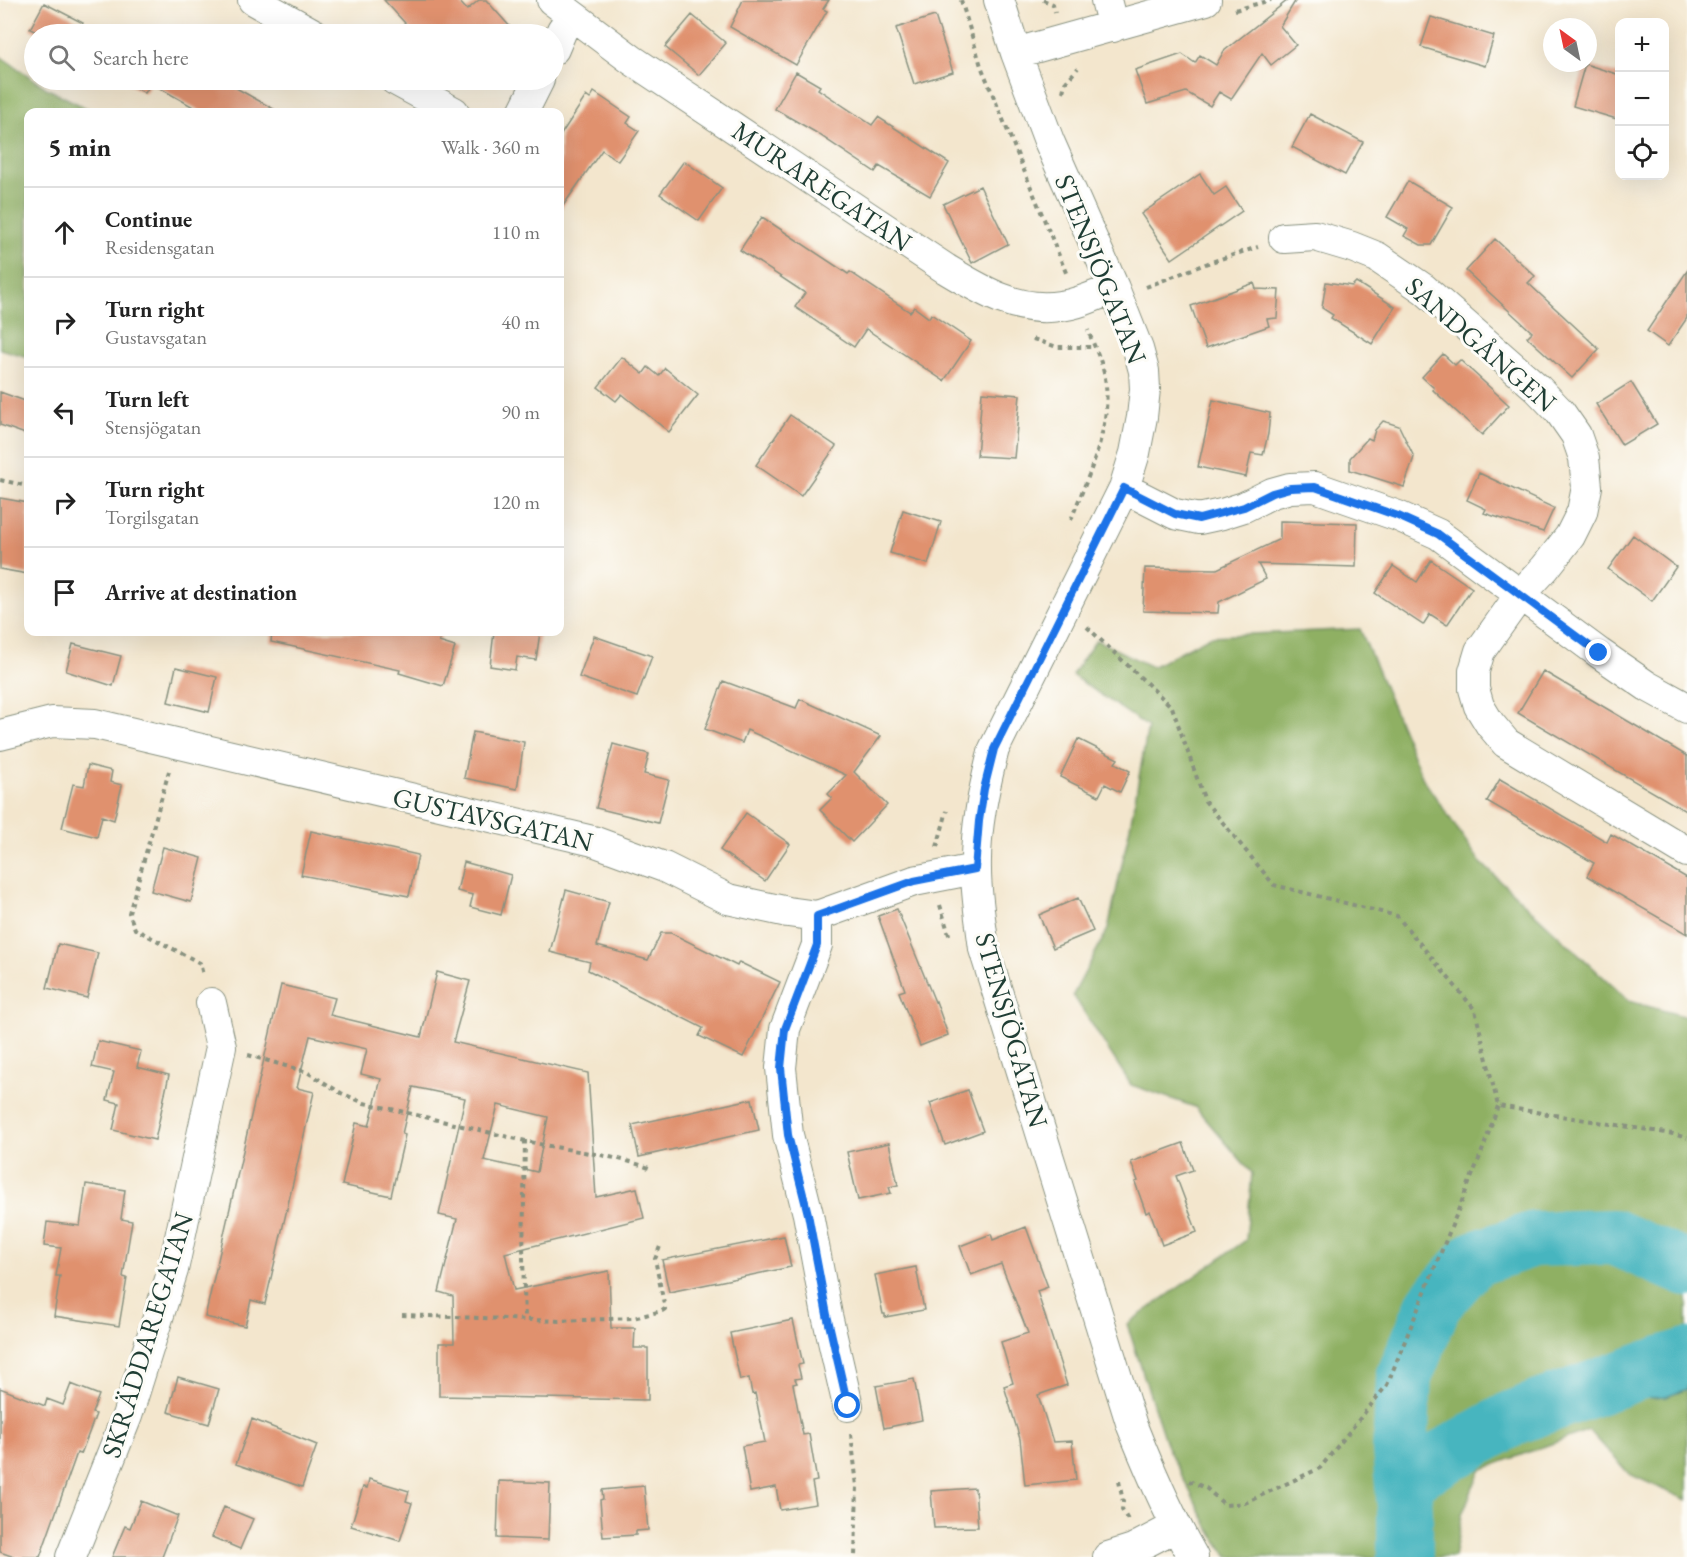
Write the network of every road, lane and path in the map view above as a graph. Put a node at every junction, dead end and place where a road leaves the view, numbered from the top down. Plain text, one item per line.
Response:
1 (253, 0) edge
2 (962, 0) edge
3 (999, 0) edge
4 (1271, 0) edge
5 (1216, 6) edge
6 (563, 8) edge
7 (1110, 13) edge
8 (296, 24) edge
9 (562, 24) edge
10 (1016, 53) junction
11 (1082, 63) dead end
12 (413, 90) edge
13 (534, 90) edge
14 (1062, 97) dead end
15 (447, 108) edge
16 (525, 108) edge
17 (1284, 238) joint
18 (1150, 285) dead end
19 (1132, 286) junction
20 (1077, 302) junction
21 (0, 480) edge
22 (24, 485) edge
23 (1124, 488) junction
24 (1069, 526) dead end
25 (1520, 595) junction
26 (1082, 621) dead end
27 (1687, 708) edge
28 (0, 735) edge
29 (177, 744) junction
30 (950, 803) dead end
31 (1687, 852) edge
32 (975, 869) junction
33 (935, 876) junction
34 (817, 916) junction
35 (951, 944) dead end
36 (211, 1003) joint
37 (221, 1047) junction
38 (1498, 1106) junction
39 (1687, 1138) edge
40 (525, 1140) junction
41 (652, 1169) dead end
42 (661, 1244) dead end
43 (402, 1315) dead end
44 (525, 1318) junction
45 (848, 1406) joint
46 (1117, 1473) dead end
47 (1181, 1477) dead end
48 (1175, 1527) junction
49 (1142, 1544) junction
50 (71, 1557) edge
51 (855, 1557) edge
52 (1108, 1557) edge
53 (1192, 1557) edge

1 - 8 street
2 - 20 path
3 - 10 street, STENSJÖGATAN
4 - 5 path
5 - 7 street
6 - 9 street
6 - 20 street, MURAREGATAN
7 - 10 street
10 - 19 street, STENSJÖGATAN
11 - 14 path
12 - 15 street
13 - 16 street
17 - 18 path
17 - 25 street, SANDGÅNGEN
19 - 20 street, MURAREGATAN
19 - 23 street, STENSJÖGATAN
20 - 24 path
21 - 22 path
23 - 25 street
23 - 32 street, STENSJÖGATAN
25 - 27 street
25 - 31 street, SANDGÅNGEN
26 - 38 path
28 - 29 street, GUSTAVSGATAN
29 - 34 street, GUSTAVSGATAN
29 - 36 path
30 - 33 path
32 - 33 street, GUSTAVSGATAN
32 - 48 street, STENSJÖGATAN
33 - 34 street, GUSTAVSGATAN
33 - 35 path
34 - 45 street
36 - 37 street, SKRÄDDAREGATAN
37 - 40 path
37 - 50 street, SKRÄDDAREGATAN
38 - 39 path
38 - 47 path
40 - 41 path
40 - 44 path
42 - 44 path
43 - 44 path
45 - 51 path
46 - 49 path
48 - 49 street
48 - 53 street, STENSJÖGATAN
49 - 52 street

